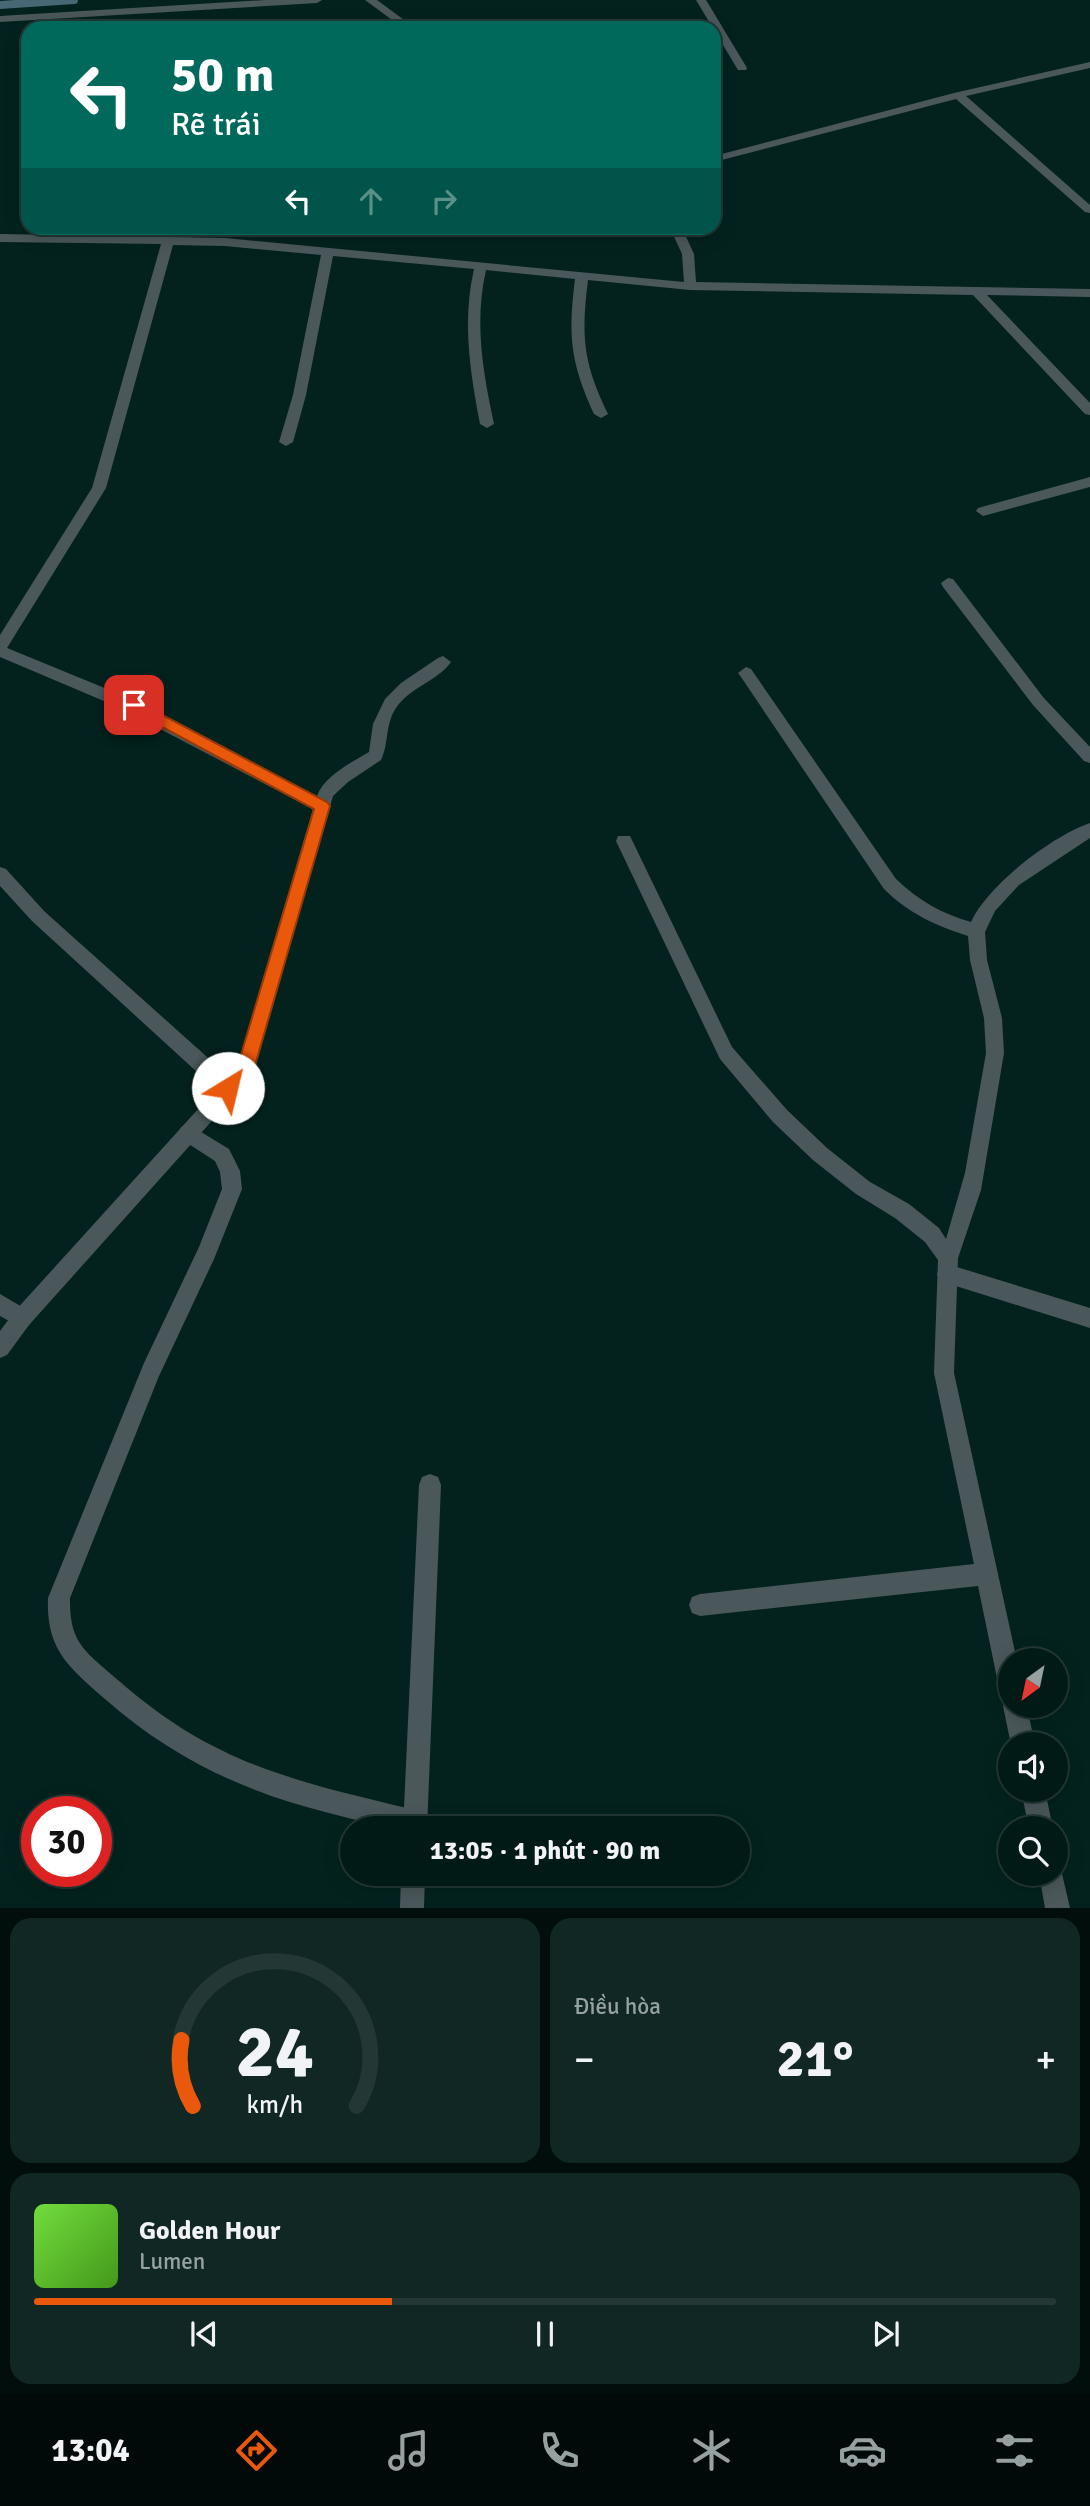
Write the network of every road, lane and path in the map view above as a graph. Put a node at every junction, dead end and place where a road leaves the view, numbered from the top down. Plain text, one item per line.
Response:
1 (317, 0) edge
2 (370, 0) edge
3 (701, 0) edge
4 (118, 12) junction
5 (0, 19) edge
6 (117, 21) edge
7 (400, 21) edge
8 (714, 21) edge
9 (721, 33) edge
10 (1090, 65) edge
11 (742, 68) dead end
12 (958, 95) junction
13 (721, 157) edge
14 (1089, 210) edge
15 (63, 235) edge
16 (96, 235) edge
17 (679, 235) edge
18 (0, 238) edge
19 (168, 241) junction
20 (328, 251) junction
21 (481, 265) junction
22 (582, 275) junction
23 (690, 286) junction
24 (977, 292) junction
25 (1090, 293) edge
26 (1090, 411) edge
27 (601, 414) dead end
28 (487, 424) dead end
29 (286, 442) dead end
30 (1090, 482) edge
31 (983, 511) dead end
32 (948, 583) dead end
33 (0, 649) edge
34 (443, 662) dead end
35 (746, 673) dead end
36 (1090, 757) edge
37 (322, 806) junction
38 (1090, 830) edge
39 (624, 841) dead end
40 (0, 874) edge
41 (977, 930) junction
42 (228, 1088) junction
43 (188, 1133) junction
44 (947, 1266) junction
45 (0, 1304) edge
46 (22, 1318) junction
47 (1090, 1318) edge
48 (0, 1348) edge
49 (430, 1485) dead end
50 (986, 1574) junction
51 (700, 1605) dead end
52 (1002, 1648) edge
53 (381, 1816) edge
54 (415, 1816) edge
55 (413, 1886) edge
56 (1053, 1886) edge
57 (412, 1908) edge
58 (1058, 1908) edge

1 - 4 street
2 - 7 street
3 - 8 street
4 - 5 street
4 - 6 street
9 - 11 street
10 - 12 street
12 - 13 street
12 - 14 street
15 - 18 street
16 - 19 street
17 - 23 street
19 - 20 street
19 - 33 street
20 - 21 street
20 - 29 street
21 - 22 street
21 - 28 street
22 - 23 street
22 - 27 street
23 - 24 street
24 - 25 street
24 - 26 street
30 - 31 street
32 - 36 street
33 - 37 street
34 - 37 street
35 - 41 street
37 - 42 street
38 - 41 street
39 - 44 street
40 - 42 street
41 - 44 street
42 - 43 street
43 - 46 street
43 - 53 street
44 - 47 street
44 - 50 street
45 - 46 street
46 - 48 street
49 - 54 street
50 - 51 street
50 - 52 street
55 - 57 street
56 - 58 street

